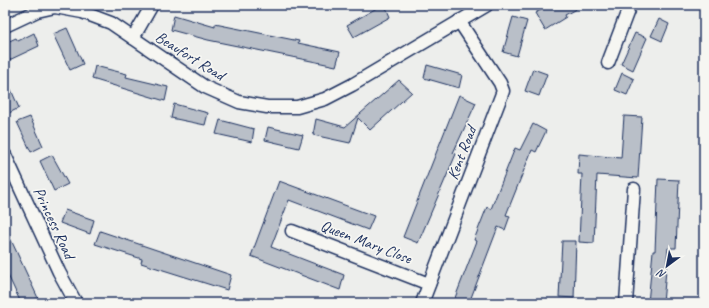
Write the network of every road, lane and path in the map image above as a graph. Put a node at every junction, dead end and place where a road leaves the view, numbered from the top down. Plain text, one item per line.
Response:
1 (152, 5) edge
2 (487, 5) edge
3 (630, 5) edge
4 (459, 21) junction
5 (5, 26) edge
6 (133, 38) junction
7 (608, 62) dead end
8 (5, 155) edge
9 (634, 189) dead end
10 (292, 231) dead end
11 (429, 284) junction
12 (76, 303) edge
13 (422, 303) edge
14 (626, 303) edge

1 - 6 street
2 - 4 street, Beaufort Road
3 - 7 street
4 - 6 street, Beaufort Road
4 - 11 street, Kent Road
5 - 6 street, Beaufort Road
8 - 12 street, Princess Road
9 - 14 street
10 - 11 street, Queen Mary Close
11 - 13 street, Kent Road

